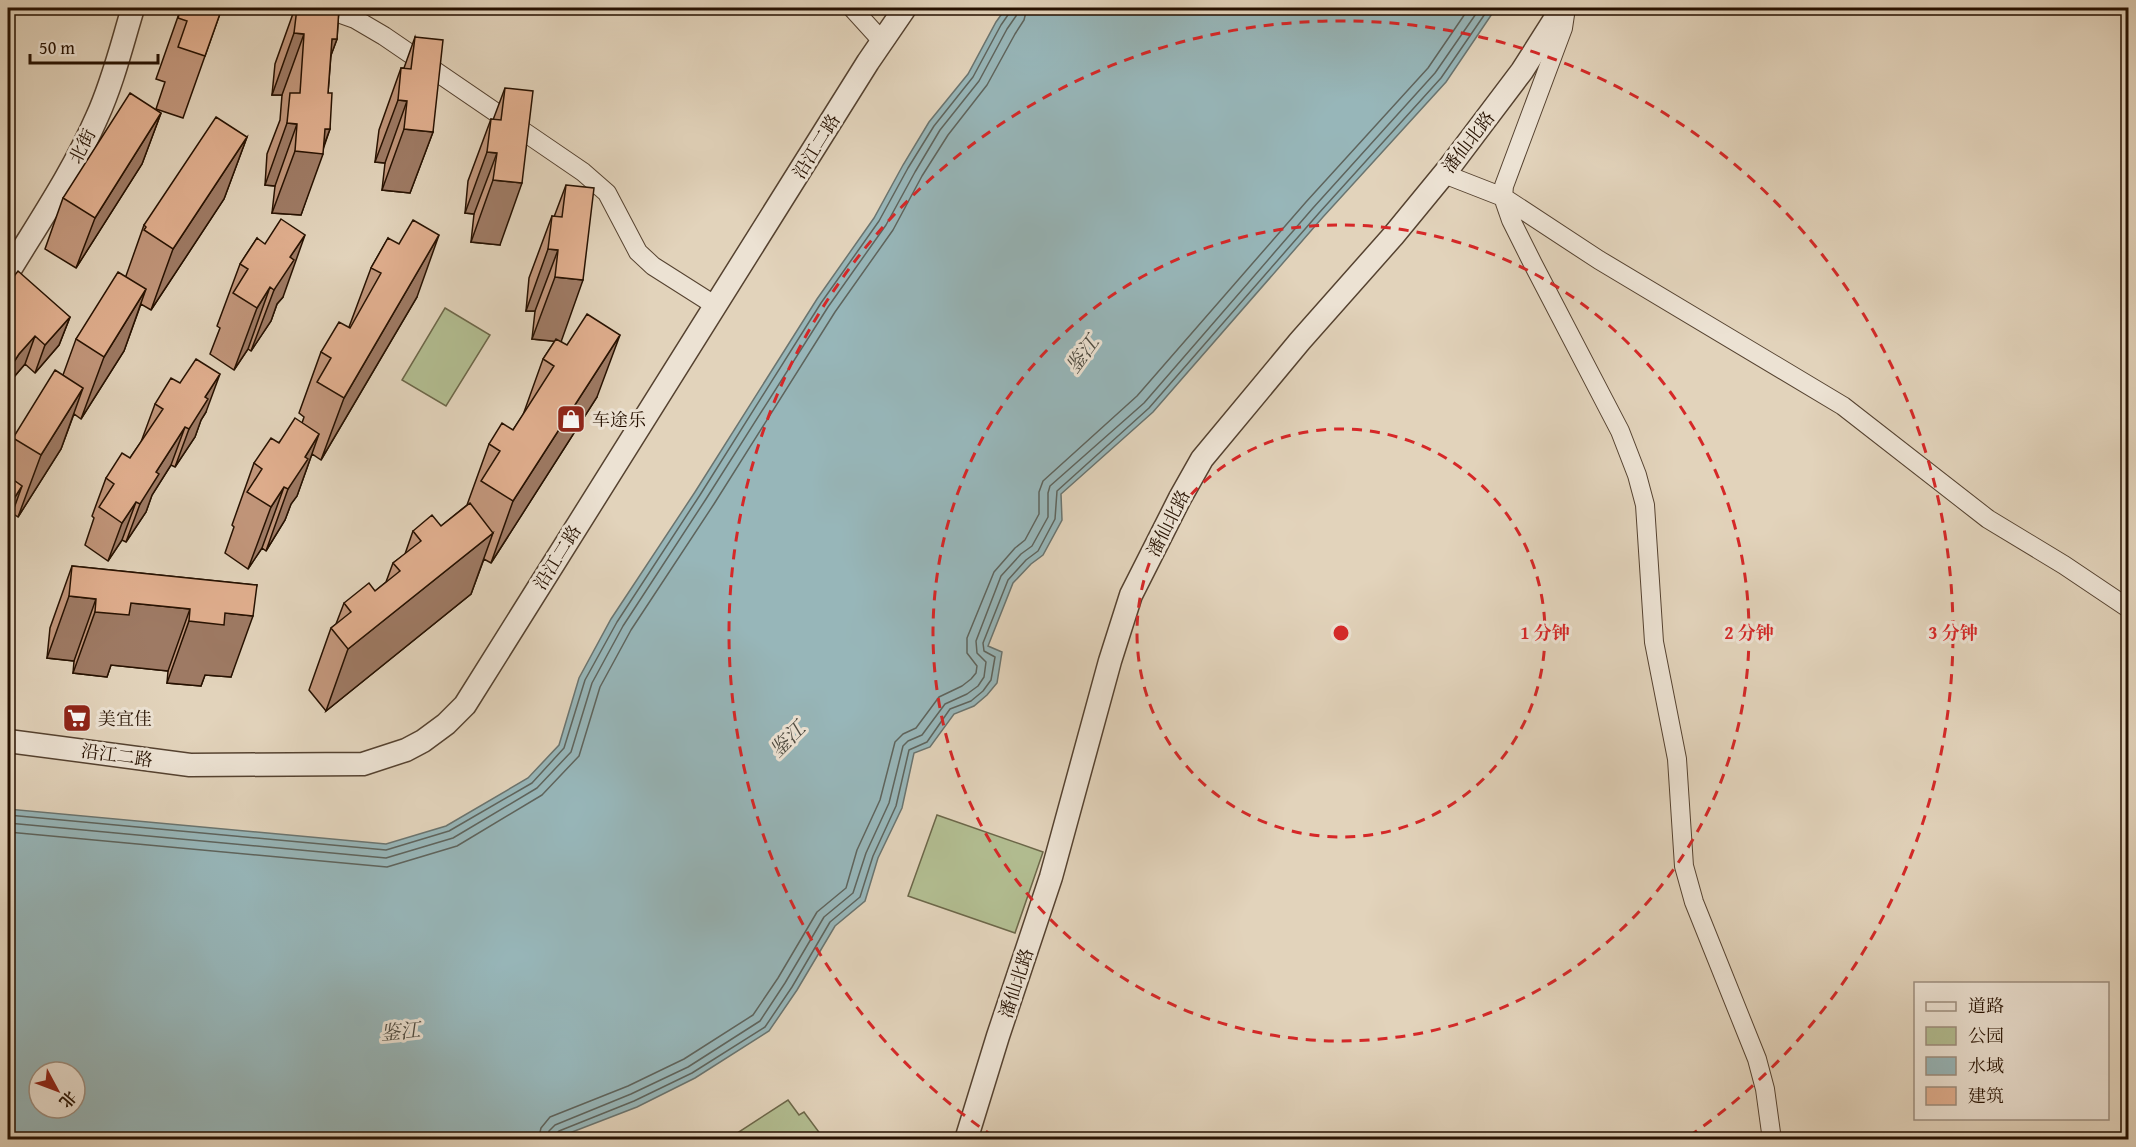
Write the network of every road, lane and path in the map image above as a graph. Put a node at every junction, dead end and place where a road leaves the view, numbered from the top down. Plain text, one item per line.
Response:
1 (133, 8) edge
2 (324, 8) edge
3 (852, 8) edge
4 (905, 8) edge
5 (1564, 8) edge
6 (882, 41) junction
7 (1444, 174) junction
8 (1503, 197) junction
9 (8, 273) edge
10 (716, 306) junction
11 (2128, 608) edge
12 (8, 741) edge
13 (966, 1140) edge
14 (1772, 1140) edge

1 - 9 street, 北街
2 - 10 street
3 - 6 street
4 - 6 street, 沿江二路
5 - 7 street, 潘仙北路
5 - 8 street
6 - 10 street, 沿江二路
7 - 8 street
7 - 13 street, 潘仙北路
8 - 11 street
8 - 14 street
10 - 12 street, 沿江二路

